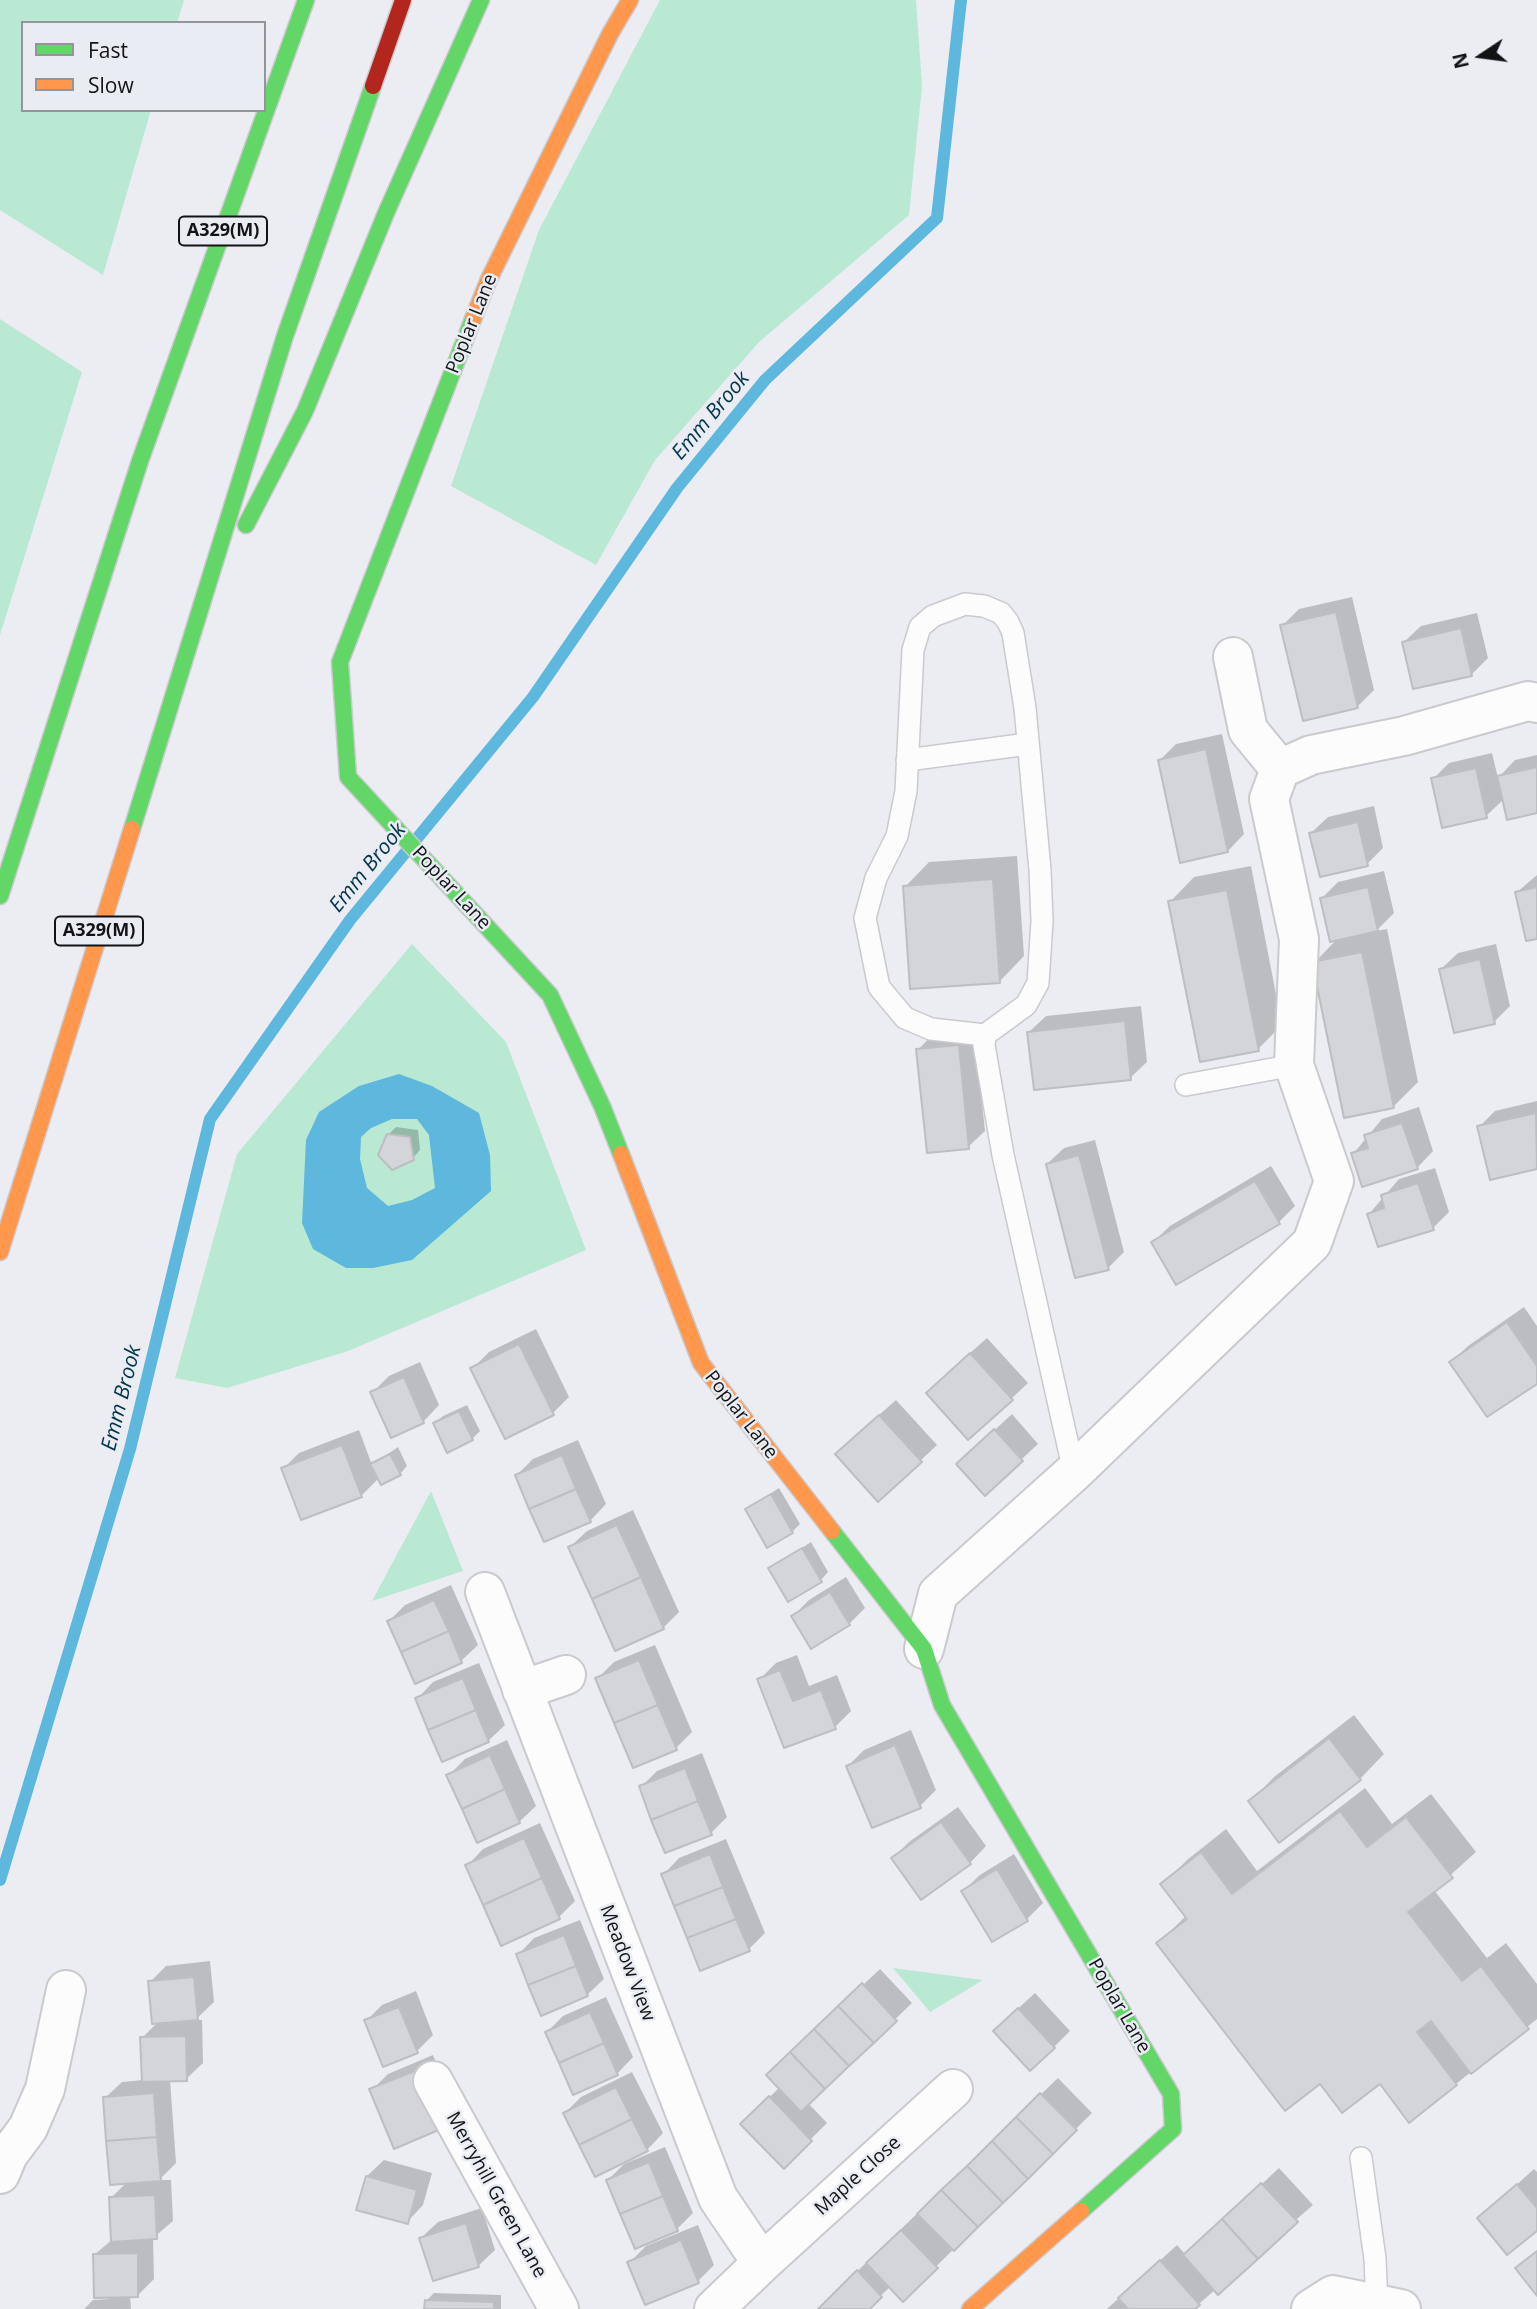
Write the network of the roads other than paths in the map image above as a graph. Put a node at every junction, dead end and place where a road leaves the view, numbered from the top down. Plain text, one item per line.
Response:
1 (306, 0) edge
2 (404, 0) edge
3 (481, 0) edge
4 (630, 0) edge
5 (266, 111) edge
6 (266, 112) edge
7 (201, 611) junction
8 (1233, 657) dead end
9 (1537, 703) edge
10 (1028, 744) junction
11 (906, 760) junction
12 (1280, 769) junction
13 (0, 896) edge
14 (985, 1035) junction
15 (1294, 1065) junction
16 (1186, 1085) dead end
17 (0, 1252) edge
18 (1074, 1472) junction
19 (485, 1592) dead end
20 (924, 1650) junction
21 (566, 1675) dead end
22 (522, 1690) junction
23 (66, 1990) dead end
24 (433, 2081) dead end
25 (953, 2090) dead end
26 (1361, 2158) dead end
27 (0, 2175) edge
28 (762, 2263) junction
29 (1389, 2307) edge
30 (559, 2309) edge
31 (714, 2309) edge
32 (970, 2309) edge
33 (1311, 2309) edge

1 - 5 main road, A329(M)
2 - 7 main road, A329(M)
3 - 7 main road
4 - 20 main road, Poplar Lane
6 - 13 main road, A329(M)
7 - 17 main road, A329(M)
8 - 12 street
9 - 12 street
10 - 11 lane
10 - 11 lane
10 - 14 lane
11 - 14 lane
12 - 15 street
14 - 18 lane
15 - 16 lane
15 - 18 street
18 - 20 street
19 - 22 street, Meadow View
20 - 32 main road, Poplar Lane
21 - 22 street
22 - 28 street, Meadow View
23 - 27 street
24 - 30 street, Merryhill Green Lane
25 - 28 street, Maple Close
26 - 29 lane
28 - 31 street
29 - 33 street

